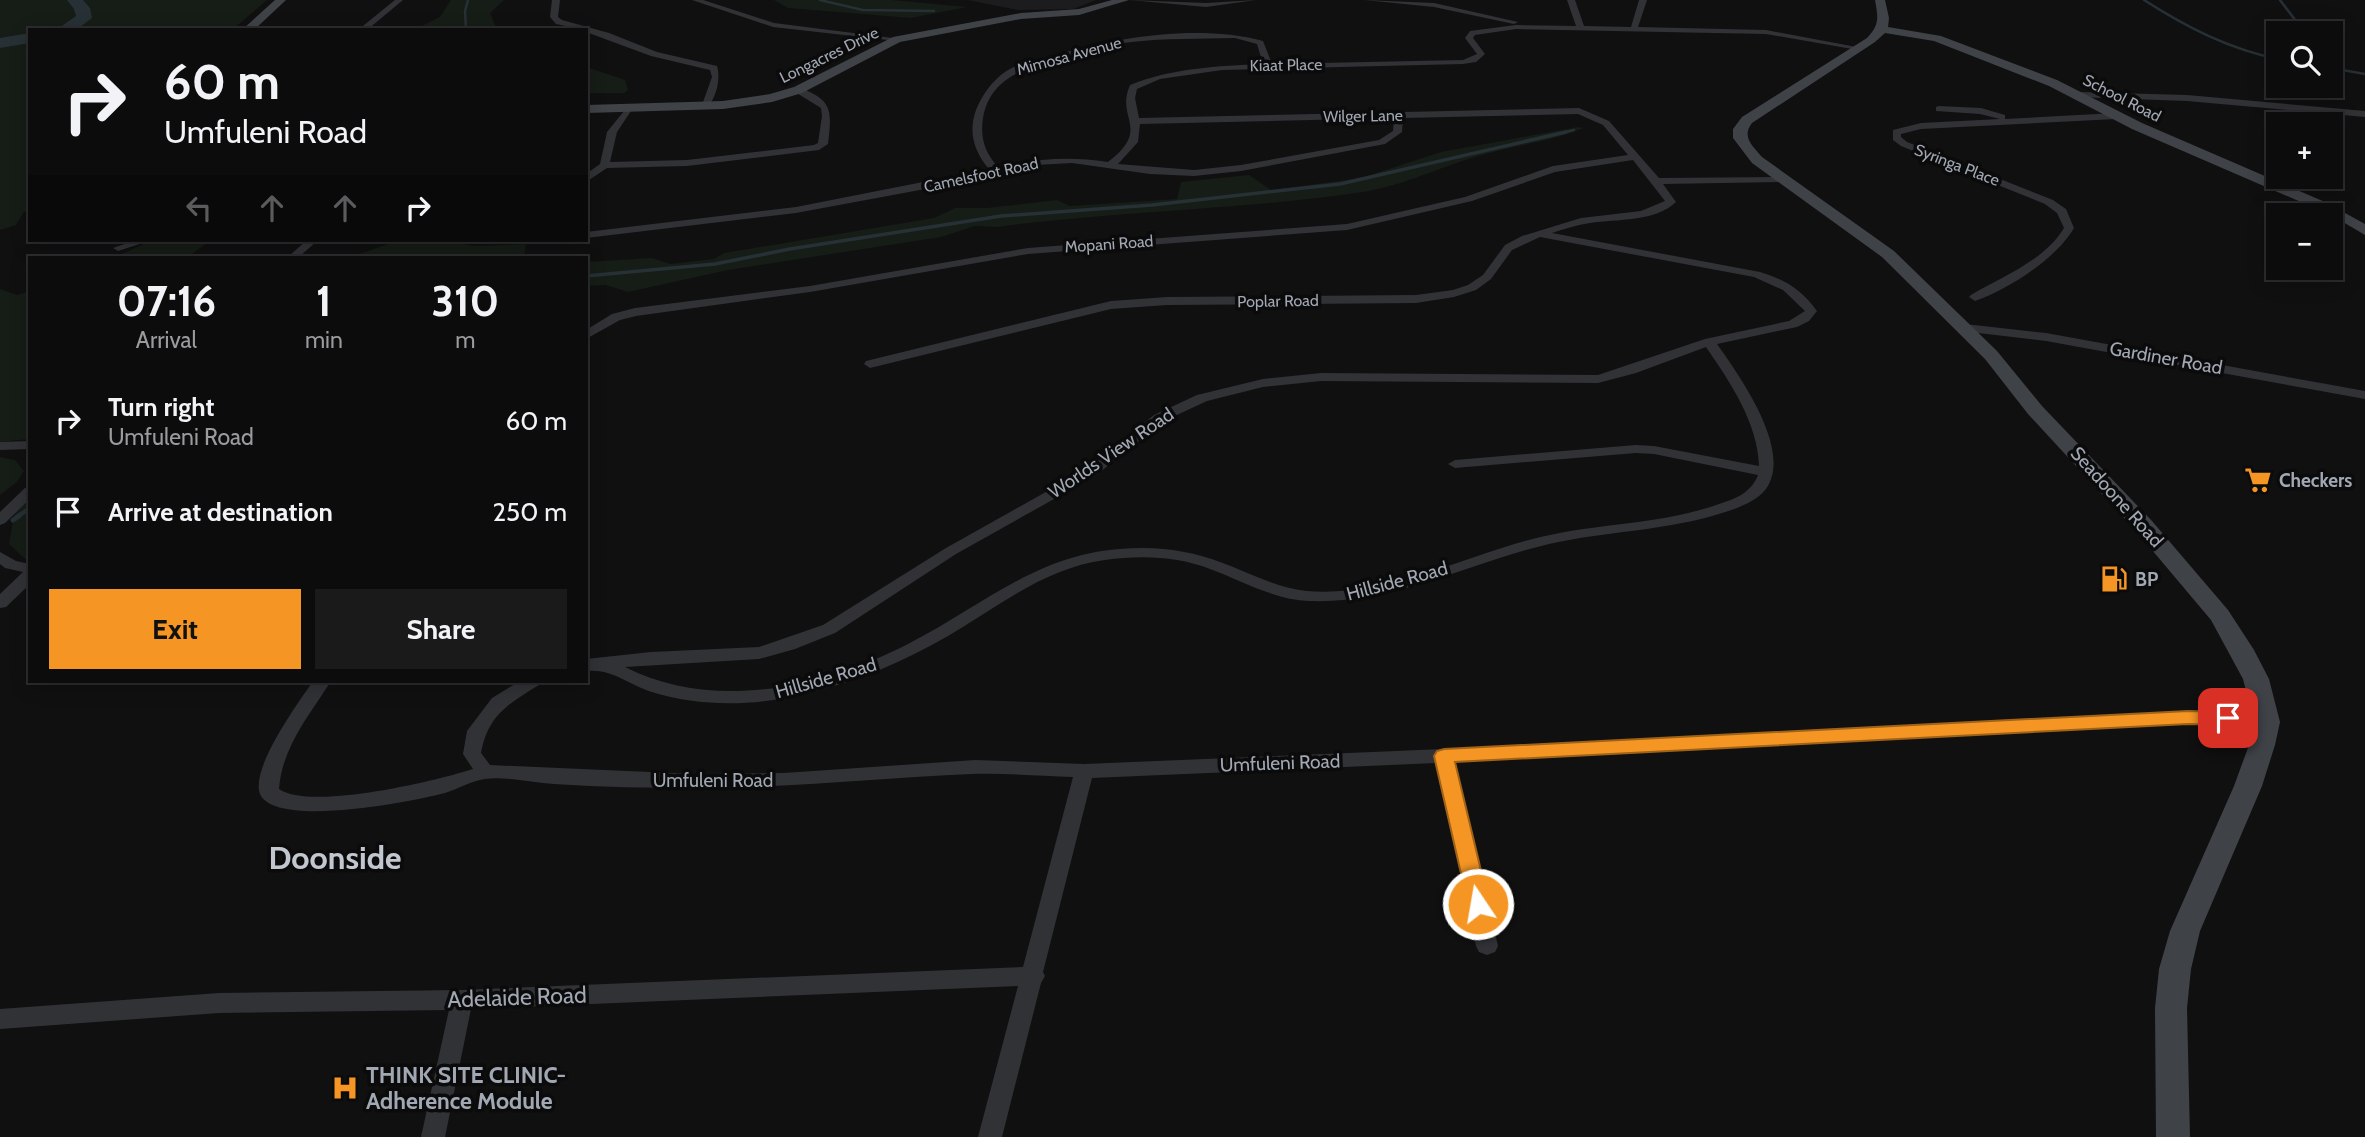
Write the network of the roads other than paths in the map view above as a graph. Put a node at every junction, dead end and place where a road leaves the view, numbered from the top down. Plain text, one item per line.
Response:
1 (281, 0) edge
2 (399, 0) edge
3 (556, 0) edge
4 (696, 0) edge
5 (1124, 0) edge
6 (1133, 0) edge
7 (1252, 0) edge
8 (1368, 0) edge
9 (1572, 0) edge
10 (1643, 0) edge
11 (1228, 2) edge
12 (1881, 13) edge
13 (1536, 27) junction
14 (249, 28) edge
15 (364, 28) edge
16 (582, 28) edge
17 (1581, 28) junction
18 (588, 29) edge
19 (1634, 29) junction
20 (897, 39) junction
21 (1858, 48) junction
22 (1268, 66) junction
23 (798, 90) junction
24 (2079, 95) junction
25 (706, 105) junction
26 (629, 108) junction
27 (588, 109) edge
28 (1939, 109) dead end
29 (2365, 114) edge
30 (1399, 116) junction
31 (2116, 116) junction
32 (1136, 121) junction
33 (2015, 121) junction
34 (1634, 157) junction
35 (605, 165) junction
36 (1110, 165) junction
37 (995, 170) junction
38 (588, 177) edge
39 (1783, 179) junction
40 (1656, 181) junction
41 (2365, 230) edge
42 (588, 234) edge
43 (1542, 234) junction
44 (140, 242) edge
45 (311, 242) edge
46 (118, 248) dead end
47 (294, 256) edge
48 (1975, 297) dead end
49 (1965, 328) junction
50 (588, 334) edge
51 (1709, 342) junction
52 (870, 364) dead end
53 (2365, 394) edge
54 (28, 445) edge
55 (0, 446) edge
56 (1455, 464) dead end
57 (1766, 472) junction
58 (28, 493) edge
59 (0, 520) edge
60 (0, 557) edge
61 (28, 569) edge
62 (28, 577) edge
63 (0, 603) edge
64 (594, 664) edge
65 (321, 683) edge
66 (530, 683) edge
67 (2267, 722) junction
68 (1444, 756) junction
69 (1084, 771) junction
70 (485, 772) junction
71 (1487, 946) dead end
72 (1034, 976) junction
73 (462, 1000) junction
74 (0, 1019) edge
75 (433, 1137) edge
76 (990, 1137) edge
77 (2173, 1137) edge

1 - 14 street
2 - 15 street
3 - 16 street
4 - 20 street
5 - 20 street, Longacres Drive
6 - 11 street
7 - 11 street
8 - 13 street
9 - 17 street
10 - 19 street
12 - 21 street, Seadoone Road
12 - 24 street, School Road
13 - 17 street
13 - 22 street, Kiaat Place
17 - 19 street
18 - 25 street
19 - 21 street
20 - 23 street, Longacres Drive
21 - 39 street, Seadoone Road
22 - 32 street, Kiaat Place
22 - 37 street, Mimosa Avenue
23 - 25 street, Longacres Drive
23 - 35 street
24 - 29 street
24 - 31 street, School Road
25 - 26 street, Longacres Drive
26 - 27 street, Longacres Drive
26 - 35 street
28 - 33 street
30 - 32 street, Wilger Lane
30 - 34 street, Wilger Lane
30 - 36 street, Camelsfoot Road
31 - 33 street, Syringa Place
31 - 41 street, School Road
32 - 36 street, Kiaat Place
33 - 48 street, Syringa Place
34 - 40 street
34 - 50 street, Mopani Road
35 - 38 street
36 - 37 street, Camelsfoot Road
37 - 42 street, Camelsfoot Road
39 - 40 street
39 - 49 street, Seadoone Road
40 - 43 street, Poplar Road
43 - 51 street
43 - 52 street, Poplar Road
44 - 46 street
45 - 47 street
49 - 53 street, Gardiner Road
49 - 67 street, Seadoone Road
51 - 57 street
51 - 64 street, Worlds View Road
54 - 55 street
56 - 57 street
57 - 64 street, Hillside Road
58 - 59 street
60 - 61 street
62 - 63 street
65 - 70 street, Umfuleni Road
66 - 70 street
67 - 68 street, Umfuleni Road
67 - 77 street
68 - 69 street, Umfuleni Road
68 - 71 street
69 - 70 street, Umfuleni Road
69 - 72 street
72 - 73 street, Adelaide Road
72 - 76 street
73 - 74 street, Adelaide Road
73 - 75 street

